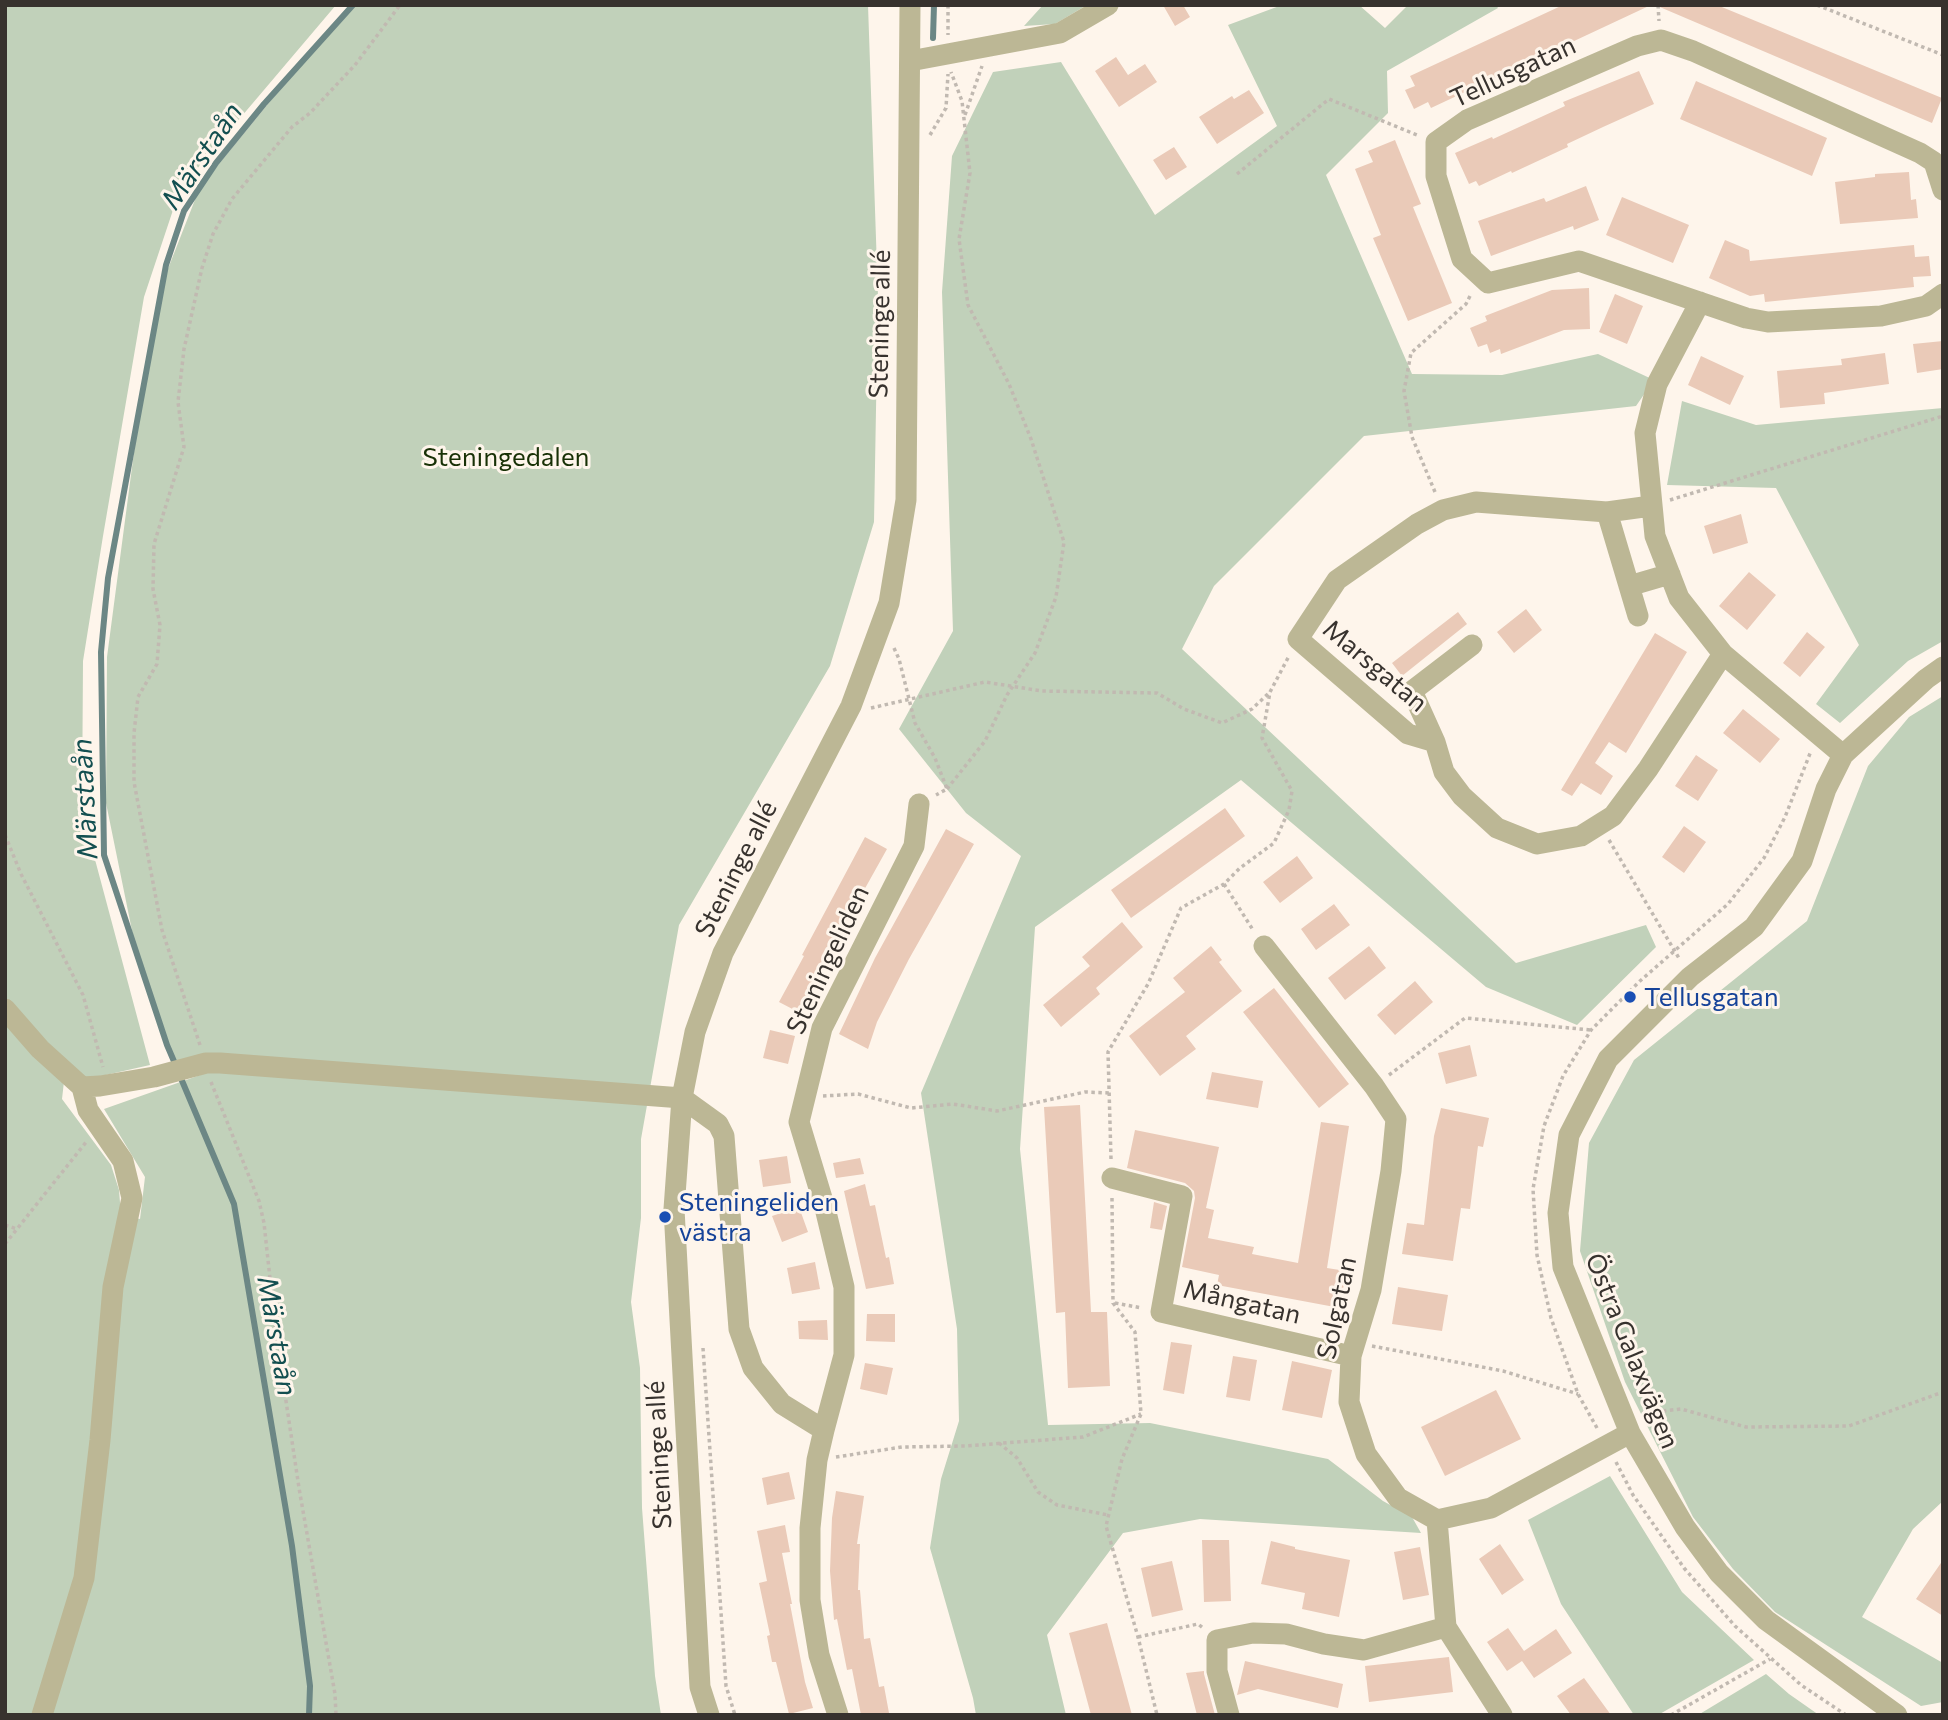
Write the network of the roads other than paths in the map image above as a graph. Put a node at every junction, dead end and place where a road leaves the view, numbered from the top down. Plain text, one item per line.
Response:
1 (910, 5) edge
2 (1108, 5) edge
3 (910, 61) junction
4 (1943, 190) edge
5 (1943, 294) edge
6 (1700, 302) junction
7 (1651, 506) junction
8 (1607, 512) junction
9 (1670, 574) junction
10 (1629, 586) junction
11 (1639, 616) dead end
12 (1472, 645) dead end
13 (1723, 654) junction
14 (1943, 667) edge
15 (1435, 742) junction
16 (1843, 755) junction
17 (919, 804) road end
18 (1264, 947) road end
19 (5, 1009) edge
20 (91, 1087) junction
21 (682, 1098) junction
22 (1112, 1178) road end
23 (1354, 1349) junction
24 (1628, 1426) junction
25 (824, 1430) junction
26 (1437, 1520) junction
27 (1447, 1627) junction
28 (42, 1715) edge
29 (709, 1715) edge
30 (838, 1715) edge
31 (1229, 1715) edge
32 (1502, 1715) edge
33 (1896, 1715) edge

1 - 3 street, Steninge allé
2 - 3 street
3 - 21 street, Steninge allé
4 - 6 street, Tellusgatan
5 - 6 street
6 - 7 street
7 - 8 street, Marsgatan
7 - 9 street
8 - 10 street
8 - 15 street, Marsgatan
9 - 10 street
9 - 13 street
10 - 11 street
12 - 15 street
13 - 15 street, Marsgatan
13 - 16 street
14 - 16 street, Östra Galaxvägen
16 - 24 street, Östra Galaxvägen
17 - 25 street, Steningeliden
18 - 23 street, Solgatan
19 - 20 street
20 - 21 street
20 - 28 street
21 - 25 street
21 - 29 street, Steninge allé
22 - 23 street, Mångatan
23 - 26 street, Solgatan
24 - 26 street
24 - 33 street, Östra Galaxvägen
25 - 30 street, Steningeliden
26 - 27 street
27 - 31 street
27 - 32 street

